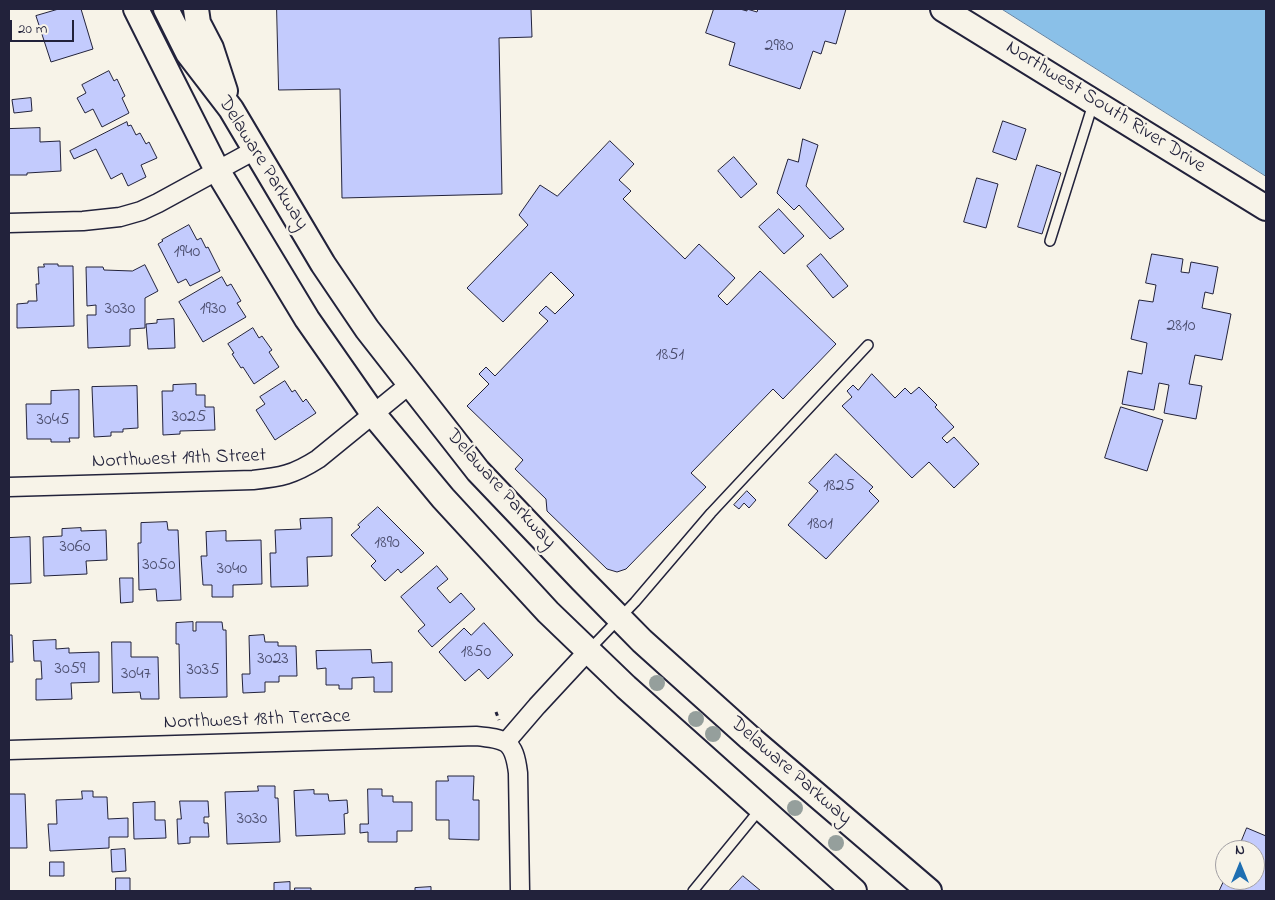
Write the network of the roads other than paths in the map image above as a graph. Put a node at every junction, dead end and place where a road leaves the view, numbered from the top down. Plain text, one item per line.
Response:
1 (136, 9) edge
2 (166, 9) edge
3 (196, 9) edge
4 (943, 9) edge
5 (1094, 101) junction
6 (231, 109) junction
7 (255, 150) junction
8 (217, 170) junction
9 (1266, 208) edge
10 (9, 224) edge
11 (1050, 241) dead end
12 (868, 345) dead end
13 (410, 384) junction
14 (374, 415) junction
15 (9, 487) edge
16 (620, 619) junction
17 (588, 651) junction
18 (506, 742) junction
19 (9, 750) edge
20 (761, 808) junction
21 (520, 891) edge
22 (693, 891) edge
23 (854, 891) edge
24 (929, 891) edge

1 - 8 street, Delaware Parkway
2 - 6 street, Delaware Parkway
3 - 6 street
4 - 5 street, Northwest South River Drive
5 - 9 street, Northwest South River Drive
5 - 11 lane
6 - 7 street, Delaware Parkway
7 - 8 street
7 - 13 street, Delaware Parkway
8 - 10 street
8 - 14 street, Delaware Parkway
12 - 16 lane
13 - 14 street, Northwest 19th Street
13 - 16 street, Delaware Parkway
14 - 15 street, Northwest 19th Street
14 - 17 street, Delaware Parkway
16 - 17 lane
16 - 24 street, Delaware Parkway
17 - 18 street
17 - 20 street, Delaware Parkway
18 - 19 street, Northwest 18th Terrace
18 - 21 street
20 - 22 lane
20 - 23 street, Delaware Parkway

